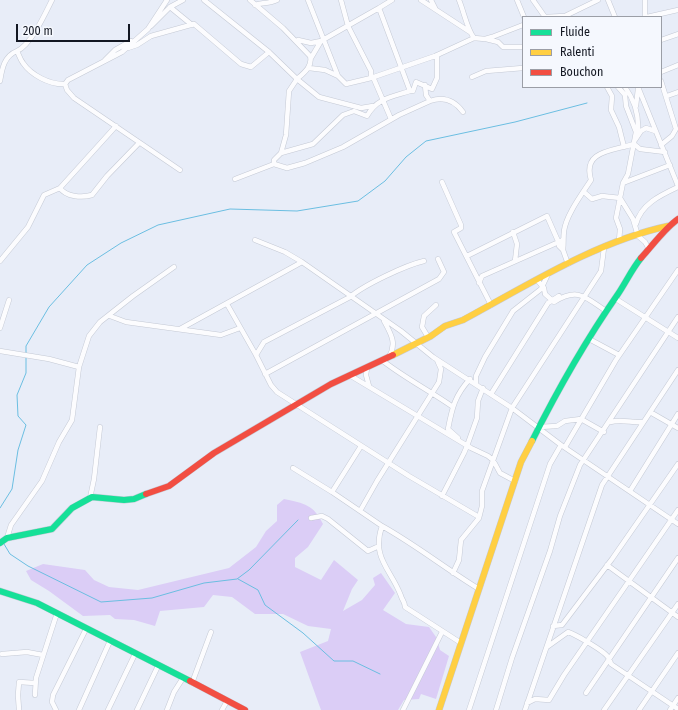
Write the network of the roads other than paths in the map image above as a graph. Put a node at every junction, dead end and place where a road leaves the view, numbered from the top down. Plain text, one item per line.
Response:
1 (52, 0) edge
2 (167, 0) edge
3 (183, 0) edge
4 (204, 0) edge
5 (250, 0) edge
6 (277, 0) edge
7 (308, 0) edge
8 (341, 0) edge
9 (392, 0) edge
10 (421, 0) edge
11 (431, 0) edge
12 (459, 0) edge
13 (517, 0) edge
14 (533, 0) edge
15 (598, 0) edge
16 (608, 0) edge
17 (645, 0) edge
18 (255, 5) junction
19 (170, 7) junction
20 (380, 8) junction
21 (434, 8) junction
22 (678, 10) edge
23 (524, 16) edge
24 (544, 16) edge
25 (565, 16) edge
26 (615, 16) edge
27 (646, 16) edge
28 (651, 16) edge
29 (194, 24) junction
30 (522, 25) edge
31 (348, 26) junction
32 (148, 29) junction
33 (470, 32) junction
34 (678, 34) edge
35 (136, 38) junction
36 (474, 38) junction
37 (485, 39) junction
38 (296, 40) junction
39 (322, 40) junction
40 (662, 40) edge
41 (522, 47) edge
42 (127, 48) junction
43 (16, 51) junction
44 (269, 52) junction
45 (437, 55) junction
46 (311, 58) junction
47 (102, 62) junction
48 (678, 65) edge
49 (309, 68) junction
50 (402, 68) junction
51 (522, 68) edge
52 (662, 72) edge
53 (338, 76) junction
54 (472, 77) dead end
55 (372, 78) junction
56 (297, 79) junction
57 (0, 81) edge
58 (65, 84) junction
59 (662, 84) edge
60 (425, 85) junction
61 (608, 88) edge
62 (621, 88) edge
63 (626, 88) edge
64 (638, 88) edge
65 (638, 88) edge
66 (410, 91) junction
67 (678, 92) edge
68 (667, 96) junction
69 (382, 100) junction
70 (430, 101) junction
71 (373, 106) junction
72 (636, 106) junction
73 (463, 112) dead end
74 (391, 120) junction
75 (116, 126) junction
76 (655, 131) junction
77 (634, 142) junction
78 (139, 143) junction
79 (661, 145) junction
80 (624, 147) junction
81 (665, 152) junction
82 (281, 153) junction
83 (274, 164) junction
84 (670, 165) junction
85 (180, 170) dead end
86 (235, 179) dead end
87 (442, 182) dead end
88 (623, 183) junction
89 (678, 187) edge
90 (60, 188) junction
91 (584, 192) junction
92 (620, 198) junction
93 (678, 219) edge
94 (635, 226) junction
95 (668, 226) junction
96 (513, 232) junction
97 (638, 236) junction
98 (254, 240) dead end
99 (561, 241) junction
100 (619, 241) junction
101 (604, 248) junction
102 (649, 249) junction
103 (563, 250) junction
104 (467, 256) junction
105 (438, 259) dead end
106 (0, 261) edge
107 (424, 261) dead end
108 (516, 261) junction
109 (302, 262) junction
110 (568, 264) junction
111 (174, 267) dead end
112 (678, 270) edge
113 (548, 274) junction
114 (537, 280) junction
115 (479, 283) junction
116 (543, 286) junction
117 (559, 296) dead end
118 (350, 297) junction
119 (584, 298) junction
120 (616, 299) junction
121 (9, 300) dead end
122 (552, 300) junction
123 (227, 304) junction
124 (436, 305) dead end
125 (490, 305) junction
126 (606, 311) junction
127 (374, 314) junction
128 (110, 316) junction
129 (678, 316) edge
130 (646, 317) junction
131 (1, 318) edge
132 (384, 320) junction
133 (0, 328) edge
134 (180, 328) junction
135 (240, 328) junction
136 (668, 332) junction
137 (428, 337) junction
138 (678, 338) edge
139 (591, 340) junction
140 (416, 343) junction
141 (0, 351) edge
142 (256, 355) junction
143 (619, 356) junction
144 (385, 359) junction
145 (437, 359) junction
146 (79, 367) junction
147 (367, 368) junction
148 (450, 368) junction
149 (678, 370) edge
150 (441, 373) junction
151 (265, 374) junction
152 (351, 376) junction
153 (470, 379) junction
154 (476, 384) junction
155 (370, 387) junction
156 (483, 388) junction
157 (432, 393) junction
158 (491, 394) junction
159 (299, 404) junction
160 (453, 407) junction
161 (512, 408) junction
162 (650, 412) junction
163 (678, 414) edge
164 (417, 416) junction
165 (581, 419) junction
166 (610, 422) junction
167 (643, 422) junction
168 (671, 424) junction
169 (100, 427) dead end
170 (539, 427) junction
171 (678, 428) edge
172 (604, 432) junction
173 (361, 446) junction
174 (467, 446) junction
175 (563, 446) junction
176 (584, 459) junction
177 (493, 460) junction
178 (389, 463) junction
179 (678, 464) edge
180 (294, 468) dead end
181 (608, 475) junction
182 (515, 481) junction
183 (630, 491) junction
184 (332, 492) junction
185 (442, 496) junction
186 (90, 498) junction
187 (651, 505) junction
188 (360, 510) junction
189 (678, 510) edge
190 (479, 517) junction
191 (311, 518) dead end
192 (671, 519) junction
193 (678, 524) edge
194 (382, 526) junction
195 (7, 538) junction
196 (0, 543) edge
197 (379, 546) junction
198 (678, 558) edge
199 (607, 565) junction
200 (453, 573) junction
201 (628, 582) junction
202 (479, 589) junction
203 (0, 591) edge
204 (650, 597) junction
205 (678, 604) edge
206 (57, 613) junction
207 (672, 613) junction
208 (678, 617) edge
209 (553, 626) junction
210 (86, 629) junction
211 (211, 632) dead end
212 (442, 632) junction
213 (110, 641) junction
214 (461, 643) junction
215 (587, 643) junction
216 (546, 649) junction
217 (678, 653) edge
218 (2, 654) dead end
219 (135, 654) junction
220 (43, 655) junction
221 (609, 657) junction
222 (158, 666) junction
223 (629, 674) junction
224 (183, 678) junction
225 (35, 683) junction
226 (192, 683) junction
227 (652, 691) junction
228 (586, 693) dead end
229 (34, 695) dead end
230 (678, 698) edge
231 (226, 701) junction
232 (527, 703) junction
233 (55, 708) edge
234 (672, 708) edge
235 (678, 709) edge
236 (19, 710) edge
237 (48, 710) edge
238 (79, 710) edge
239 (108, 710) edge
240 (137, 710) edge
241 (168, 710) edge
242 (222, 710) edge
243 (245, 710) edge
244 (403, 710) edge
245 (439, 710) edge
246 (469, 710) edge
247 (496, 710) edge
248 (525, 710) edge
249 (604, 710) edge
250 (639, 710) edge

1 - 43 street
2 - 32 street
3 - 19 street
4 - 44 street
5 - 18 street
6 - 18 street
7 - 39 street
8 - 31 street
9 - 20 street
10 - 21 street
11 - 21 street
12 - 33 street
13 - 23 street
14 - 24 street
15 - 25 street
16 - 26 street
17 - 27 street
18 - 38 street
19 - 29 street
19 - 32 street
20 - 31 street
20 - 50 street
21 - 33 street
22 - 28 street
29 - 42 street
29 - 44 street
30 - 37 street
31 - 39 street
31 - 55 street
32 - 35 street
33 - 36 street
34 - 40 street
35 - 42 street
35 - 47 street
36 - 37 street
36 - 45 street
37 - 41 street
38 - 39 street
38 - 46 street
39 - 46 street
39 - 53 street
42 - 47 street
43 - 57 street
43 - 58 street
44 - 56 street
45 - 50 street
45 - 60 street
46 - 49 street
47 - 58 street
48 - 52 street
49 - 53 street
49 - 56 street
50 - 55 street
50 - 66 street
51 - 54 street
53 - 55 street
55 - 69 street
56 - 71 street
56 - 82 street
58 - 75 street
59 - 68 street
60 - 66 street
60 - 70 street
61 - 80 street
62 - 77 street
63 - 72 street
64 - 72 street
65 - 76 street
66 - 69 street
67 - 68 street
68 - 79 street
69 - 71 street
69 - 74 street
70 - 73 street
70 - 74 street
71 - 82 street
72 - 77 street
74 - 83 street
75 - 78 street
75 - 90 street
76 - 77 street
76 - 79 street
77 - 80 street
77 - 81 street
77 - 88 street
78 - 85 street
78 - 90 street
79 - 81 street
80 - 91 street
81 - 84 street
82 - 83 street
83 - 86 street
84 - 88 street
84 - 89 street
87 - 104 street
88 - 92 street
89 - 94 street
90 - 106 street
91 - 92 street
91 - 103 street
92 - 94 street
92 - 100 street
93 - 95 main road
94 - 97 street
95 - 97 main road
95 - 102 main road
96 - 99 street
96 - 104 street
96 - 108 street
97 - 100 main road
97 - 102 street
98 - 109 street
99 - 103 street
99 - 108 street
100 - 101 main road
101 - 110 main road
101 - 119 street
102 - 120 main road
103 - 110 street
104 - 115 street
105 - 127 street
107 - 118 street
108 - 115 street
109 - 118 street
109 - 123 street
110 - 113 main road
111 - 128 street
112 - 130 street
113 - 114 main road
113 - 116 street
114 - 116 street
114 - 125 main road
115 - 125 street
116 - 122 street
116 - 154 street
117 - 122 street
118 - 127 street
118 - 142 street
119 - 122 street
119 - 126 street
119 - 161 street
120 - 126 main road
120 - 130 street
121 - 131 street
122 - 158 street
123 - 134 street
123 - 135 street
124 - 137 street
125 - 137 main road
126 - 139 main road
127 - 132 street
127 - 151 street
128 - 134 street
128 - 146 street
129 - 136 street
130 - 136 street
130 - 143 street
131 - 133 street
132 - 140 street
132 - 144 street
134 - 135 street
135 - 142 street
136 - 138 street
136 - 166 street
137 - 140 main road
139 - 143 street
139 - 170 main road
140 - 144 main road
140 - 145 street
141 - 146 street
142 - 151 street
143 - 165 street
144 - 147 main road
144 - 157 street
145 - 148 street
145 - 150 street
146 - 195 street
147 - 152 main road
147 - 155 street
148 - 150 street
148 - 153 street
149 - 162 street
150 - 157 street
151 - 159 street
152 - 155 street
152 - 159 main road
153 - 154 street
153 - 160 street
154 - 156 street
155 - 164 street
156 - 158 street
156 - 174 street
157 - 160 street
157 - 164 street
158 - 161 street
159 - 173 street
159 - 186 main road
160 - 174 street
161 - 170 street
161 - 177 street
162 - 167 street
162 - 168 street
163 - 168 street
164 - 174 street
164 - 178 street
165 - 170 street
165 - 172 street
165 - 175 street
166 - 167 street
166 - 172 street
167 - 181 street
168 - 171 street
168 - 183 street
169 - 186 street
170 - 175 street
170 - 182 main road
172 - 176 street
173 - 178 street
173 - 184 street
174 - 177 street
174 - 185 street
175 - 176 street
175 - 246 street
176 - 181 street
176 - 247 street
177 - 182 street
177 - 190 street
178 - 185 street
178 - 188 street
179 - 187 street
180 - 184 street
181 - 183 street
181 - 209 street
182 - 202 main road
183 - 187 street
184 - 188 street
185 - 190 street
186 - 195 main road
187 - 192 street
187 - 199 street
188 - 194 street
189 - 192 street
190 - 200 street
191 - 197 street
192 - 193 street
192 - 201 street
194 - 197 street
194 - 200 street
195 - 196 main road
197 - 212 street
198 - 204 street
199 - 201 street
199 - 209 street
200 - 202 street
201 - 204 street
201 - 215 street
202 - 214 main road
203 - 206 main road
204 - 207 street
204 - 221 street
205 - 207 street
206 - 210 main road
206 - 220 street
207 - 208 street
207 - 223 street
209 - 216 street
210 - 213 main road
210 - 233 street
211 - 226 street
212 - 214 street
212 - 244 street
213 - 219 main road
213 - 238 street
214 - 245 main road
215 - 216 street
215 - 221 street
215 - 232 street
216 - 232 street
217 - 227 street
218 - 220 street
219 - 222 main road
219 - 239 street
220 - 225 street
221 - 223 street
221 - 228 street
222 - 224 main road
222 - 240 street
223 - 227 street
223 - 249 street
224 - 226 main road
224 - 241 street
225 - 229 street
225 - 236 street
226 - 231 main road
227 - 234 street
227 - 250 street
230 - 234 street
231 - 242 street
231 - 243 main road
232 - 248 street
233 - 237 street
234 - 235 street

